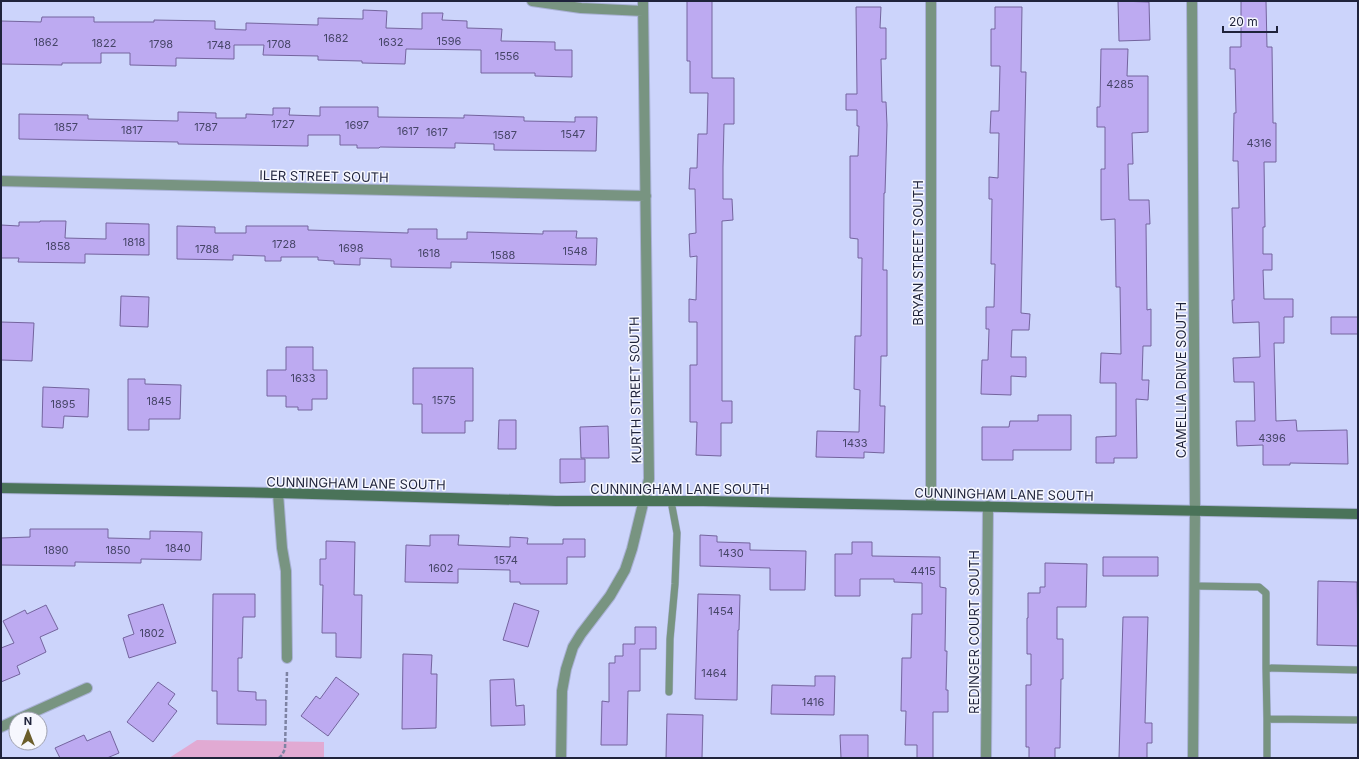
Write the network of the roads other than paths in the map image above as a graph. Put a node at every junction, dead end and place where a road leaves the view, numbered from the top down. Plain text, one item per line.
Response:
1 (532, 1) edge
2 (931, 1) edge
3 (1192, 1) edge
4 (643, 6) edge
5 (1, 182) edge
6 (646, 196) junction
7 (1, 488) edge
8 (278, 493) junction
9 (643, 501) junction
10 (672, 501) junction
11 (931, 505) junction
12 (988, 506) junction
13 (1195, 510) junction
14 (1358, 514) edge
15 (1194, 586) junction
16 (287, 658) road end
17 (1266, 668) junction
18 (1358, 670) edge
19 (87, 688) dead end
20 (669, 692) dead end
21 (37, 711) edge
22 (1267, 719) junction
23 (1358, 720) edge
24 (561, 758) edge
25 (986, 758) edge
26 (1193, 758) edge
27 (1267, 758) edge

1 - 4 street
2 - 11 street, BRYAN STREET SOUTH
3 - 13 street, CAMELLIA DRIVE SOUTH
4 - 6 street, KURTH STREET SOUTH
5 - 6 street, ILER STREET SOUTH
6 - 9 street, KURTH STREET SOUTH
7 - 8 street, CUNNINGHAM LANE SOUTH
8 - 9 street, CUNNINGHAM LANE SOUTH
8 - 16 street
9 - 10 street, CUNNINGHAM LANE SOUTH
9 - 24 street, KURTH STREET SOUTH
10 - 11 street, CUNNINGHAM LANE SOUTH
10 - 20 lane
11 - 12 street, CUNNINGHAM LANE SOUTH
12 - 13 street, CUNNINGHAM LANE SOUTH
12 - 25 street, REDINGER COURT SOUTH
13 - 14 street, CUNNINGHAM LANE SOUTH
13 - 15 street, CAMELLIA DRIVE SOUTH
15 - 17 lane
15 - 26 street, CAMELLIA DRIVE SOUTH
17 - 18 lane
17 - 22 lane
19 - 21 street
22 - 23 lane
22 - 27 lane

